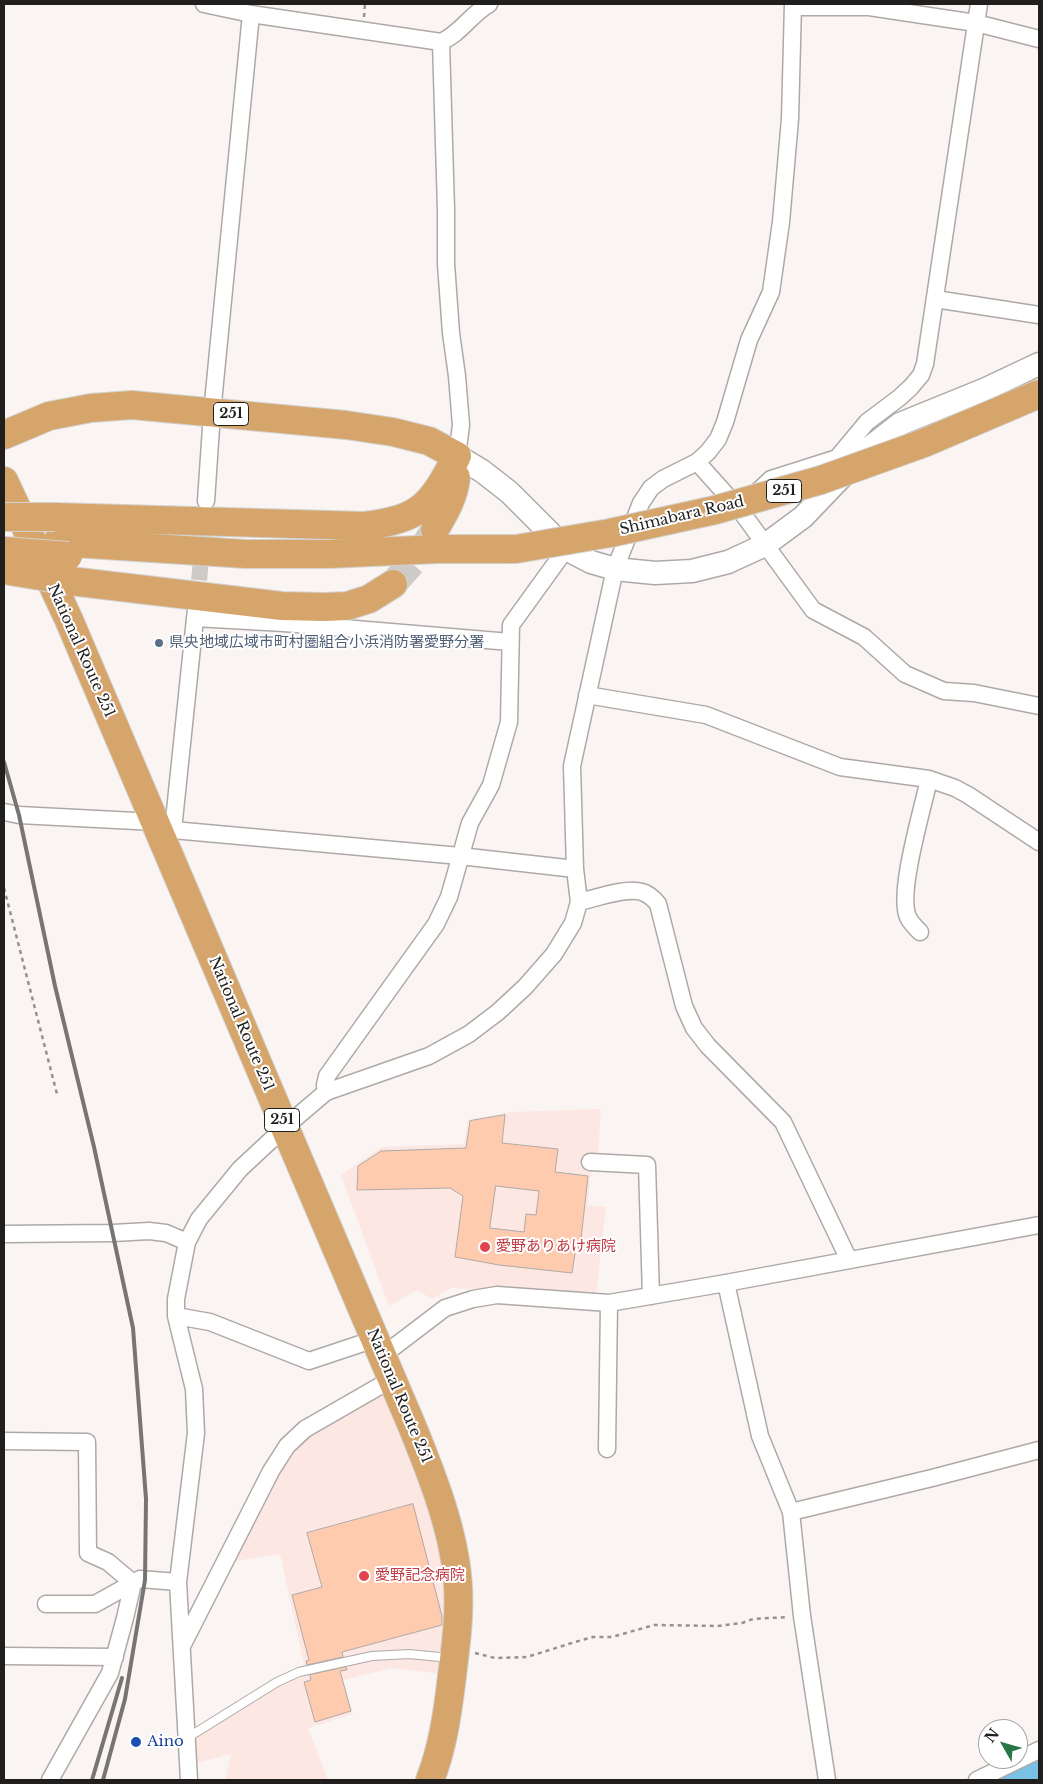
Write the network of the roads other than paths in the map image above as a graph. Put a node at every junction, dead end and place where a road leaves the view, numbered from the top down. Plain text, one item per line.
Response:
1 (204, 4) edge
2 (489, 4) edge
3 (979, 4) edge
4 (793, 5) edge
5 (251, 14) junction
6 (976, 23) junction
7 (1039, 39) edge
8 (441, 42) junction
9 (935, 299) junction
10 (1039, 315) edge
11 (1039, 364) edge
12 (1039, 394) edge
13 (212, 412) junction
14 (4, 435) edge
15 (457, 456) junction
16 (697, 462) junction
17 (4, 482) edge
18 (206, 502) tunnel mouth
19 (740, 510) junction
20 (4, 517) edge
21 (435, 529) tunnel mouth
22 (4, 538) edge
23 (765, 545) junction
24 (62, 549) junction
25 (566, 549) junction
26 (4, 551) edge
27 (384, 568) junction
28 (615, 569) junction
29 (4, 570) edge
30 (510, 642) junction
31 (587, 695) junction
32 (1039, 706) edge
33 (929, 779) junction
34 (4, 812) edge
35 (163, 829) junction
36 (1039, 842) edge
37 (460, 856) junction
38 (575, 869) junction
39 (579, 902) junction
40 (920, 932) dead end
41 (326, 1092) junction
42 (284, 1127) junction
43 (590, 1162) dead end
44 (1039, 1225) edge
45 (4, 1234) edge
46 (187, 1242) junction
47 (848, 1260) junction
48 (726, 1283) junction
49 (651, 1296) junction
50 (609, 1303) junction
51 (176, 1316) junction
52 (383, 1358) junction
53 (4, 1441) edge
54 (607, 1449) dead end
55 (1039, 1450) edge
56 (791, 1512) junction
57 (178, 1582) junction
58 (132, 1583) junction
59 (46, 1604) dead end
60 (181, 1648) junction
61 (455, 1653) junction
62 (4, 1656) edge
63 (115, 1657) junction
64 (187, 1738) junction
65 (1039, 1750) edge
66 (50, 1780) edge
67 (189, 1780) edge
68 (430, 1780) edge
69 (827, 1780) edge
70 (977, 1780) edge

1 - 5 street
2 - 8 street
3 - 6 street
4 - 6 street
4 - 16 street
5 - 8 street
5 - 13 street
6 - 7 street
6 - 9 street
8 - 15 street
9 - 10 street
9 - 19 street
11 - 23 street
12 - 27 highway, Shimabara Road / 251, bridge
13 - 14 highway, 251
13 - 15 highway, 251
13 - 18 street
15 - 21 highway
15 - 24 highway
15 - 25 street
16 - 19 street
16 - 28 street
17 - 35 highway, National Route 251 / 251
19 - 23 street
20 - 24 highway, bridge
22 - 24 highway, 251
23 - 28 street
23 - 32 street
24 - 26 highway, 251, bridge
24 - 27 highway, 251
24 - 27 highway
24 - 29 highway, bridge
25 - 28 street
25 - 30 street
28 - 31 street
30 - 35 street
30 - 37 street
31 - 33 street
31 - 38 street
33 - 36 street
33 - 40 street
34 - 35 street
35 - 37 street
35 - 42 highway, National Route 251 / 251
37 - 38 street
37 - 41 street
38 - 39 street
39 - 41 street
39 - 47 street
41 - 42 street
42 - 46 street
42 - 52 highway, National Route 251 / 251
43 - 49 street
44 - 47 street
45 - 46 street
46 - 51 street
47 - 48 street
48 - 49 street
48 - 56 street
49 - 50 street
50 - 52 street
50 - 54 street
51 - 52 street
51 - 57 street
52 - 60 street
52 - 61 highway, National Route 251 / 251
53 - 58 street
55 - 56 street
56 - 69 street
57 - 58 street
57 - 60 street
58 - 59 street
58 - 63 street
60 - 64 street
61 - 64 lane
61 - 68 highway, National Route 251 / 251
62 - 63 street
63 - 66 street
64 - 67 street
65 - 70 street

